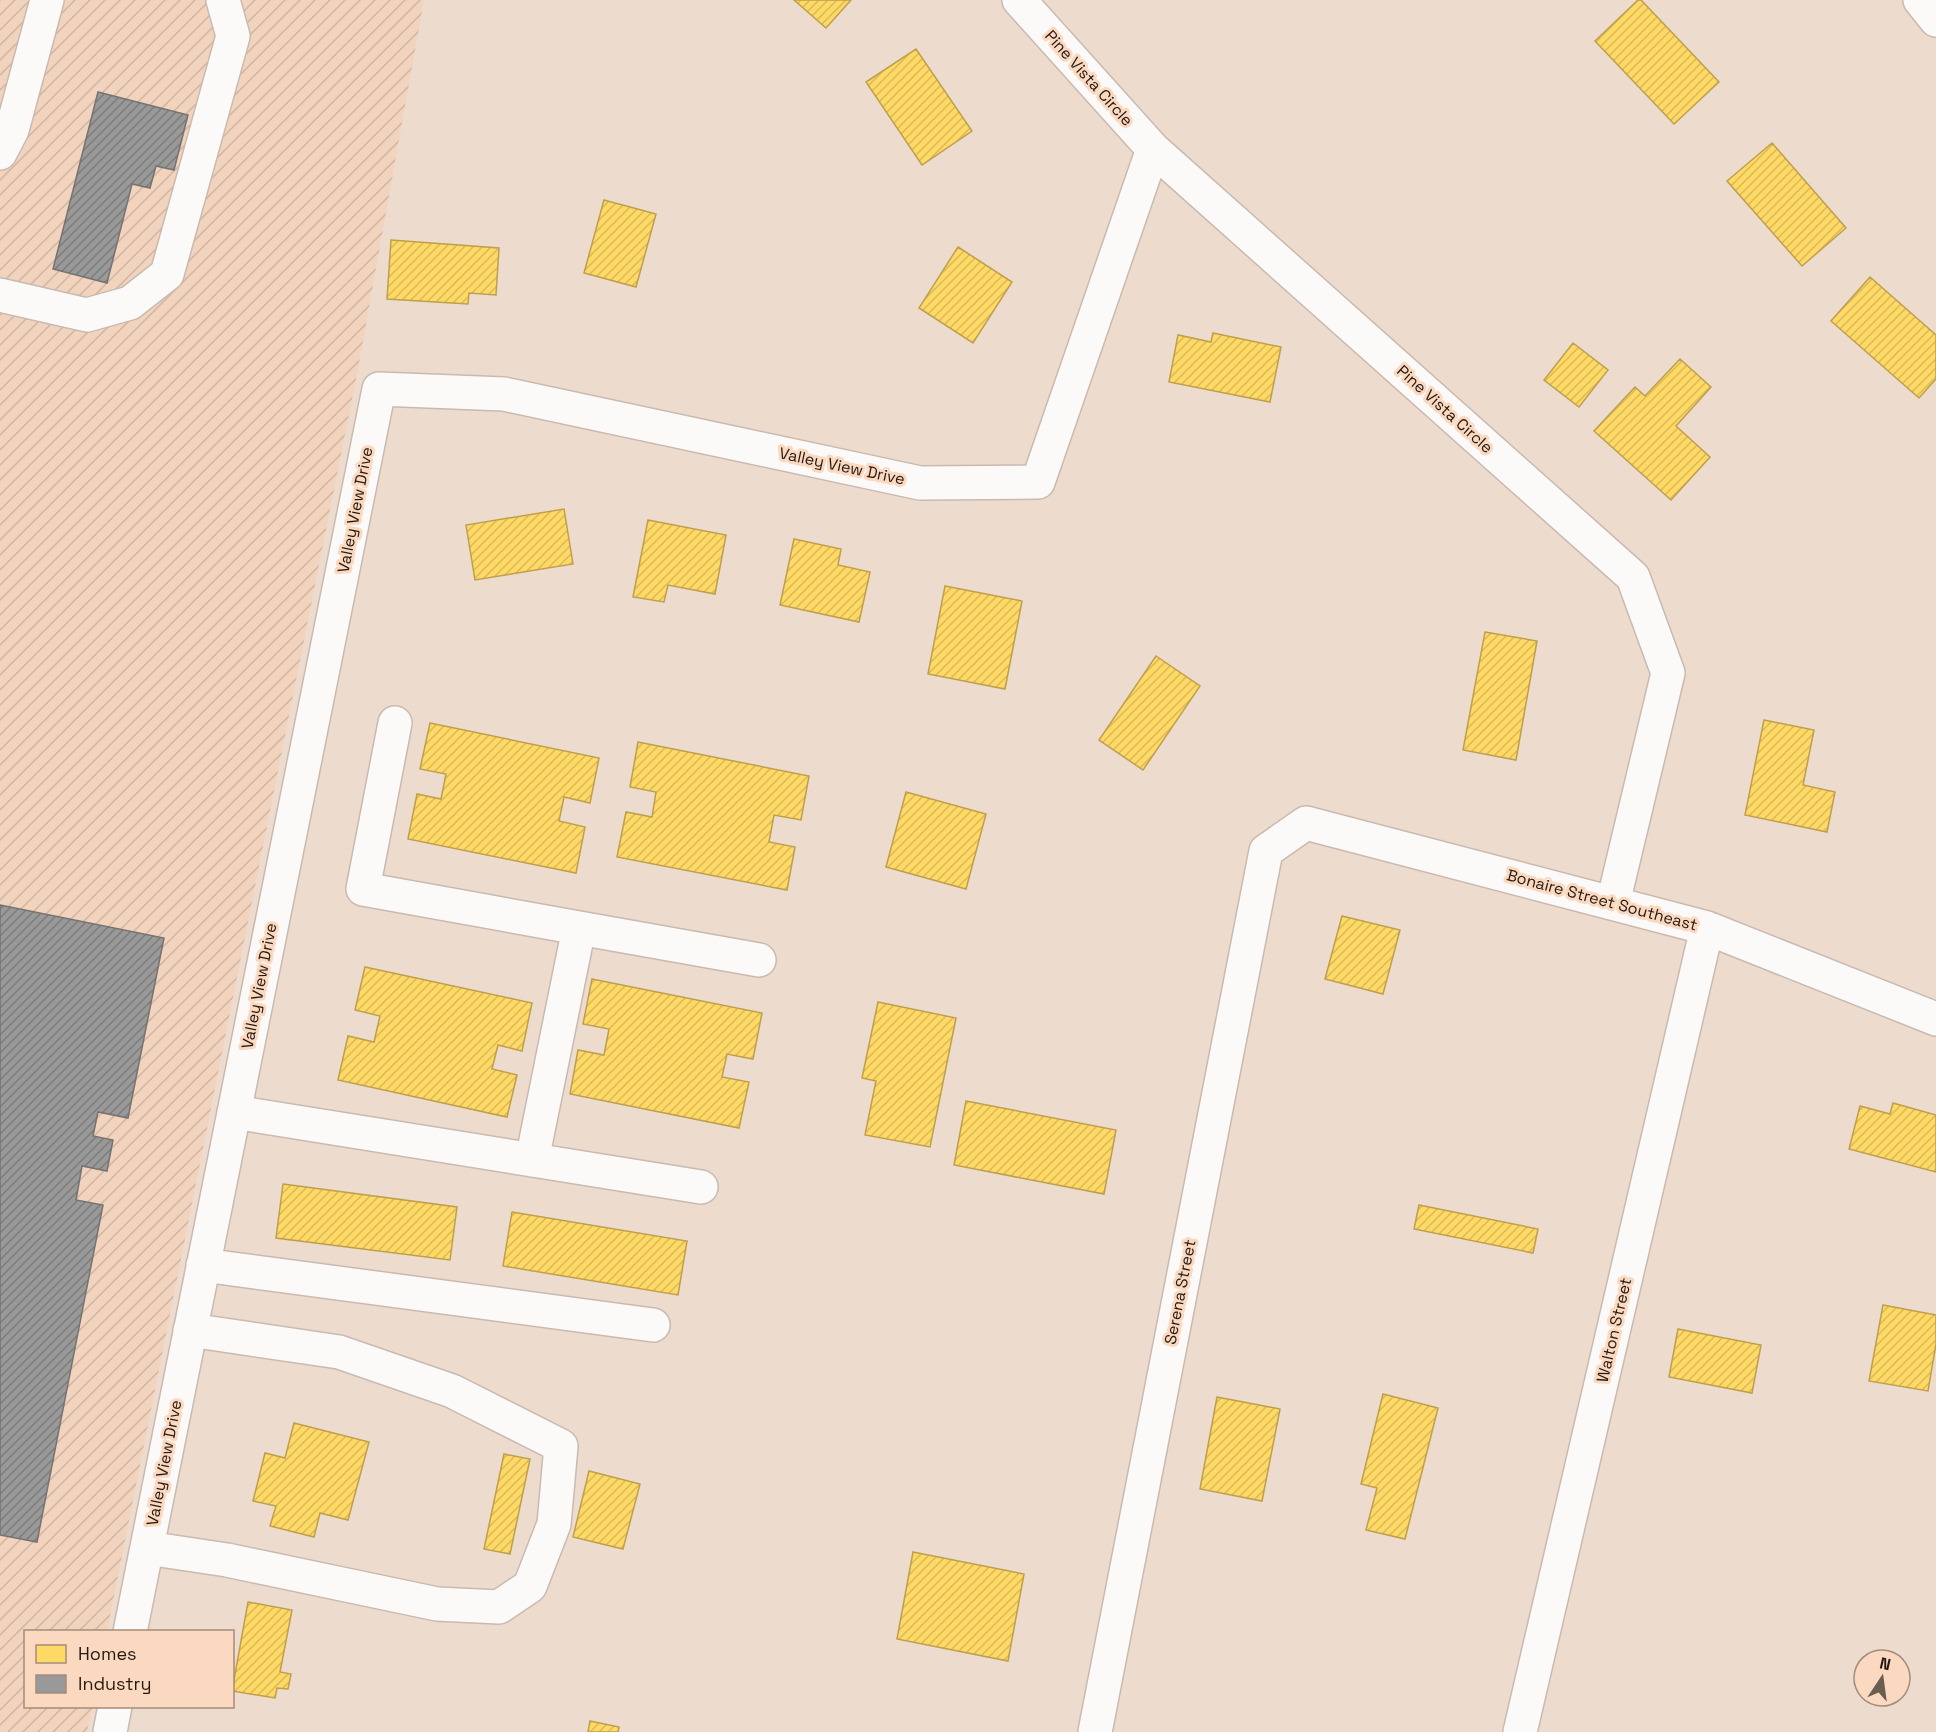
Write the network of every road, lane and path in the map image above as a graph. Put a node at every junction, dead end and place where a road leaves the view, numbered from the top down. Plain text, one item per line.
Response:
1 (47, 0) edge
2 (223, 0) edge
3 (1019, 0) edge
4 (1920, 0) edge
5 (1936, 20) edge
6 (1153, 149) junction
7 (0, 153) edge
8 (0, 296) edge
9 (395, 723) dead end
10 (1266, 851) joint
11 (1613, 903) junction
12 (579, 928) junction
13 (1707, 928) junction
14 (759, 960) dead end
15 (1936, 1019) edge
16 (234, 1112) junction
17 (532, 1160) junction
18 (701, 1187) dead end
19 (203, 1265) junction
20 (653, 1325) dead end
21 (190, 1330) junction
22 (147, 1548) junction
23 (130, 1630) edge
24 (115, 1708) edge
25 (110, 1732) edge
26 (1095, 1732) edge
27 (1520, 1732) edge

1 - 7 street
2 - 8 street
3 - 6 street, Pine Vista Circle
4 - 5 street
6 - 11 street, Pine Vista Circle
6 - 16 street, Valley View Drive
9 - 12 street
10 - 11 street, Bonaire Street Southeast
10 - 26 street, Serena Street
11 - 13 street, Bonaire Street Southeast
12 - 14 street
12 - 17 street
13 - 15 street, Bonaire Street Southeast
13 - 27 street, Walton Street
16 - 17 street
16 - 19 street, Valley View Drive
17 - 18 street
19 - 20 street
19 - 21 street, Valley View Drive
21 - 22 street, Valley View Drive
21 - 22 street
22 - 23 street, Valley View Drive
24 - 25 street

